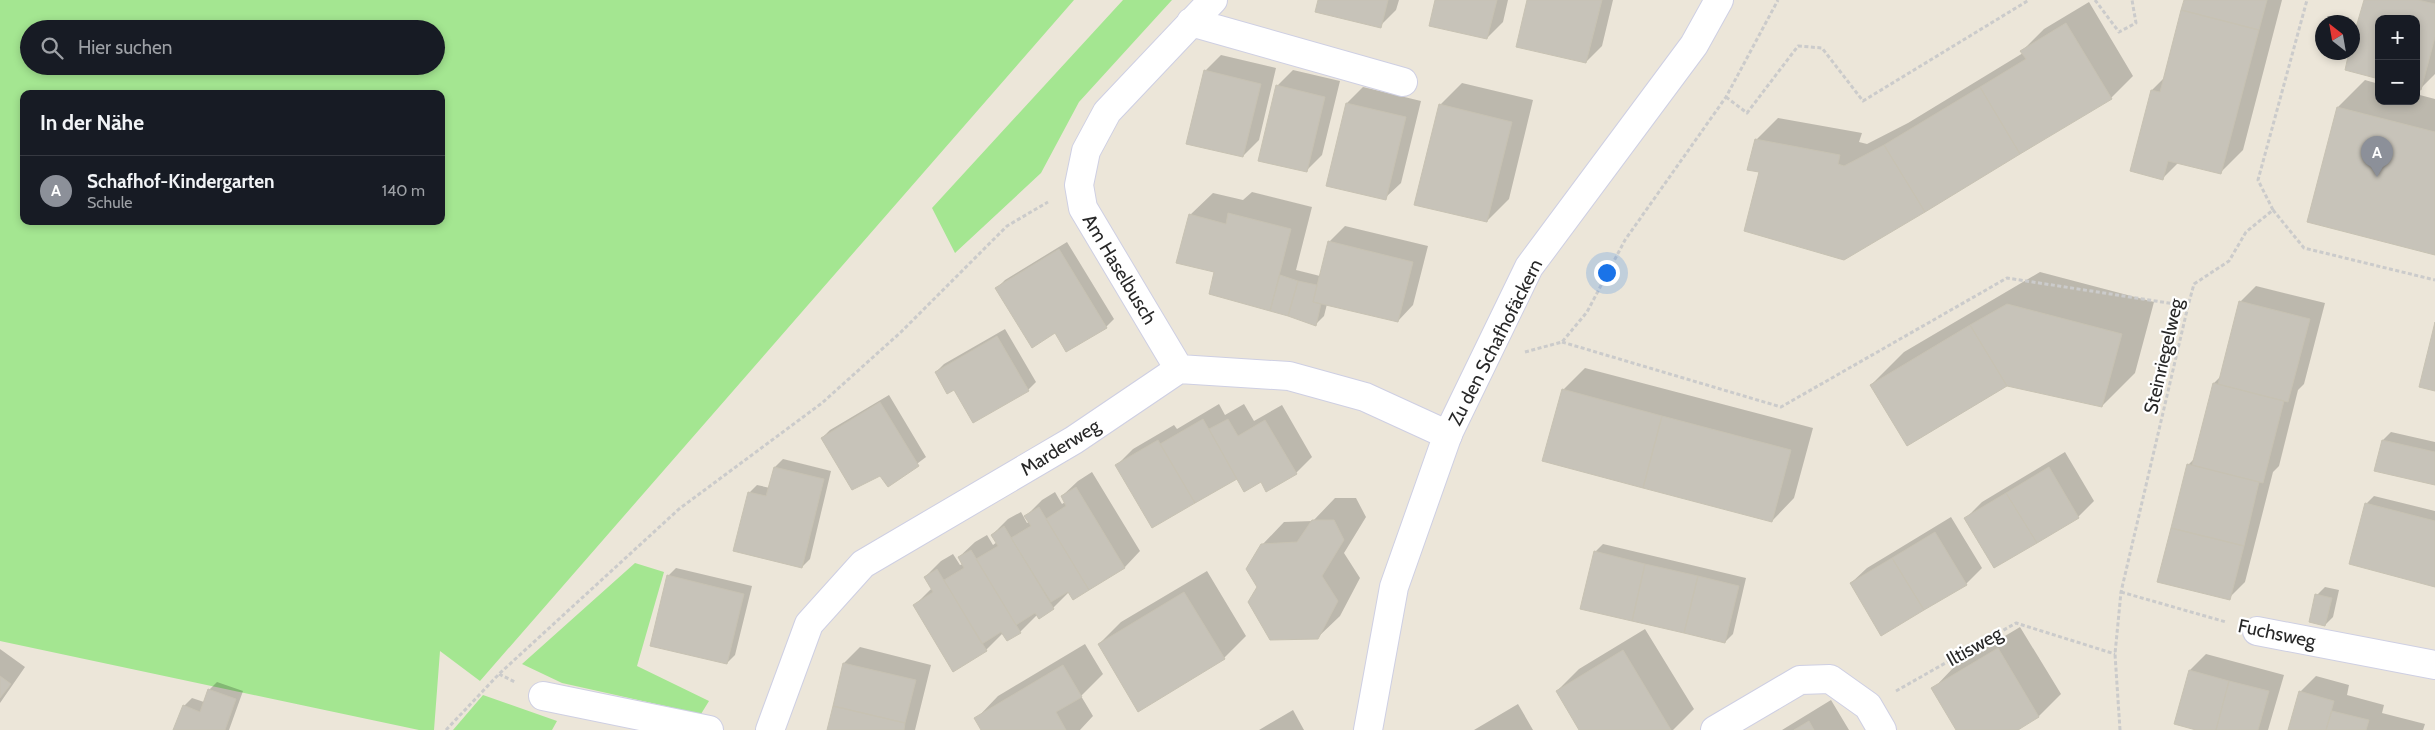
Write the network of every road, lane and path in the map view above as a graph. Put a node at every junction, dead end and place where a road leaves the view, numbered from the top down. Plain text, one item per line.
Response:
1 (1212, 0) edge
2 (1719, 0) edge
3 (1778, 0) edge
4 (2030, 0) edge
5 (2095, 0) edge
6 (2132, 0) edge
7 (2307, 0) edge
8 (1191, 22) junction
9 (1403, 82) dead end
10 (1726, 97) junction
11 (1079, 184) junction
12 (2273, 210) junction
13 (2435, 280) edge
14 (2188, 306) junction
15 (1562, 342) junction
16 (1523, 352) dead end
17 (1179, 370) junction
18 (1448, 435) junction
19 (2121, 592) junction
20 (2257, 631) joint
21 (2115, 654) junction
22 (2435, 665) edge
23 (543, 696) dead end
24 (1868, 706) junction
25 (446, 730) edge
26 (709, 730) edge
27 (770, 730) edge
28 (1368, 730) edge
29 (1715, 730) edge
30 (1882, 730) edge
31 (2120, 730) edge

1 - 8 street, Am Haselbusch
2 - 18 street, Zu den Schafhofäckern
3 - 10 path
4 - 10 path
5 - 6 path
7 - 12 path
8 - 9 street
8 - 11 street, Am Haselbusch
10 - 15 path
11 - 17 street, Am Haselbusch
11 - 25 path
12 - 13 path
12 - 14 path, Steinriegelweg
14 - 15 path
14 - 19 path, Steinriegelweg
15 - 16 path
17 - 18 street
17 - 27 street, Marderweg
18 - 28 street, Zu den Schafhofäckern
19 - 20 path, Fuchsweg
19 - 21 path, Steinriegelweg
20 - 22 street, Fuchsweg
21 - 24 path, Iltisweg
21 - 31 path, Steinriegelweg
23 - 26 street
24 - 29 street
24 - 30 street

